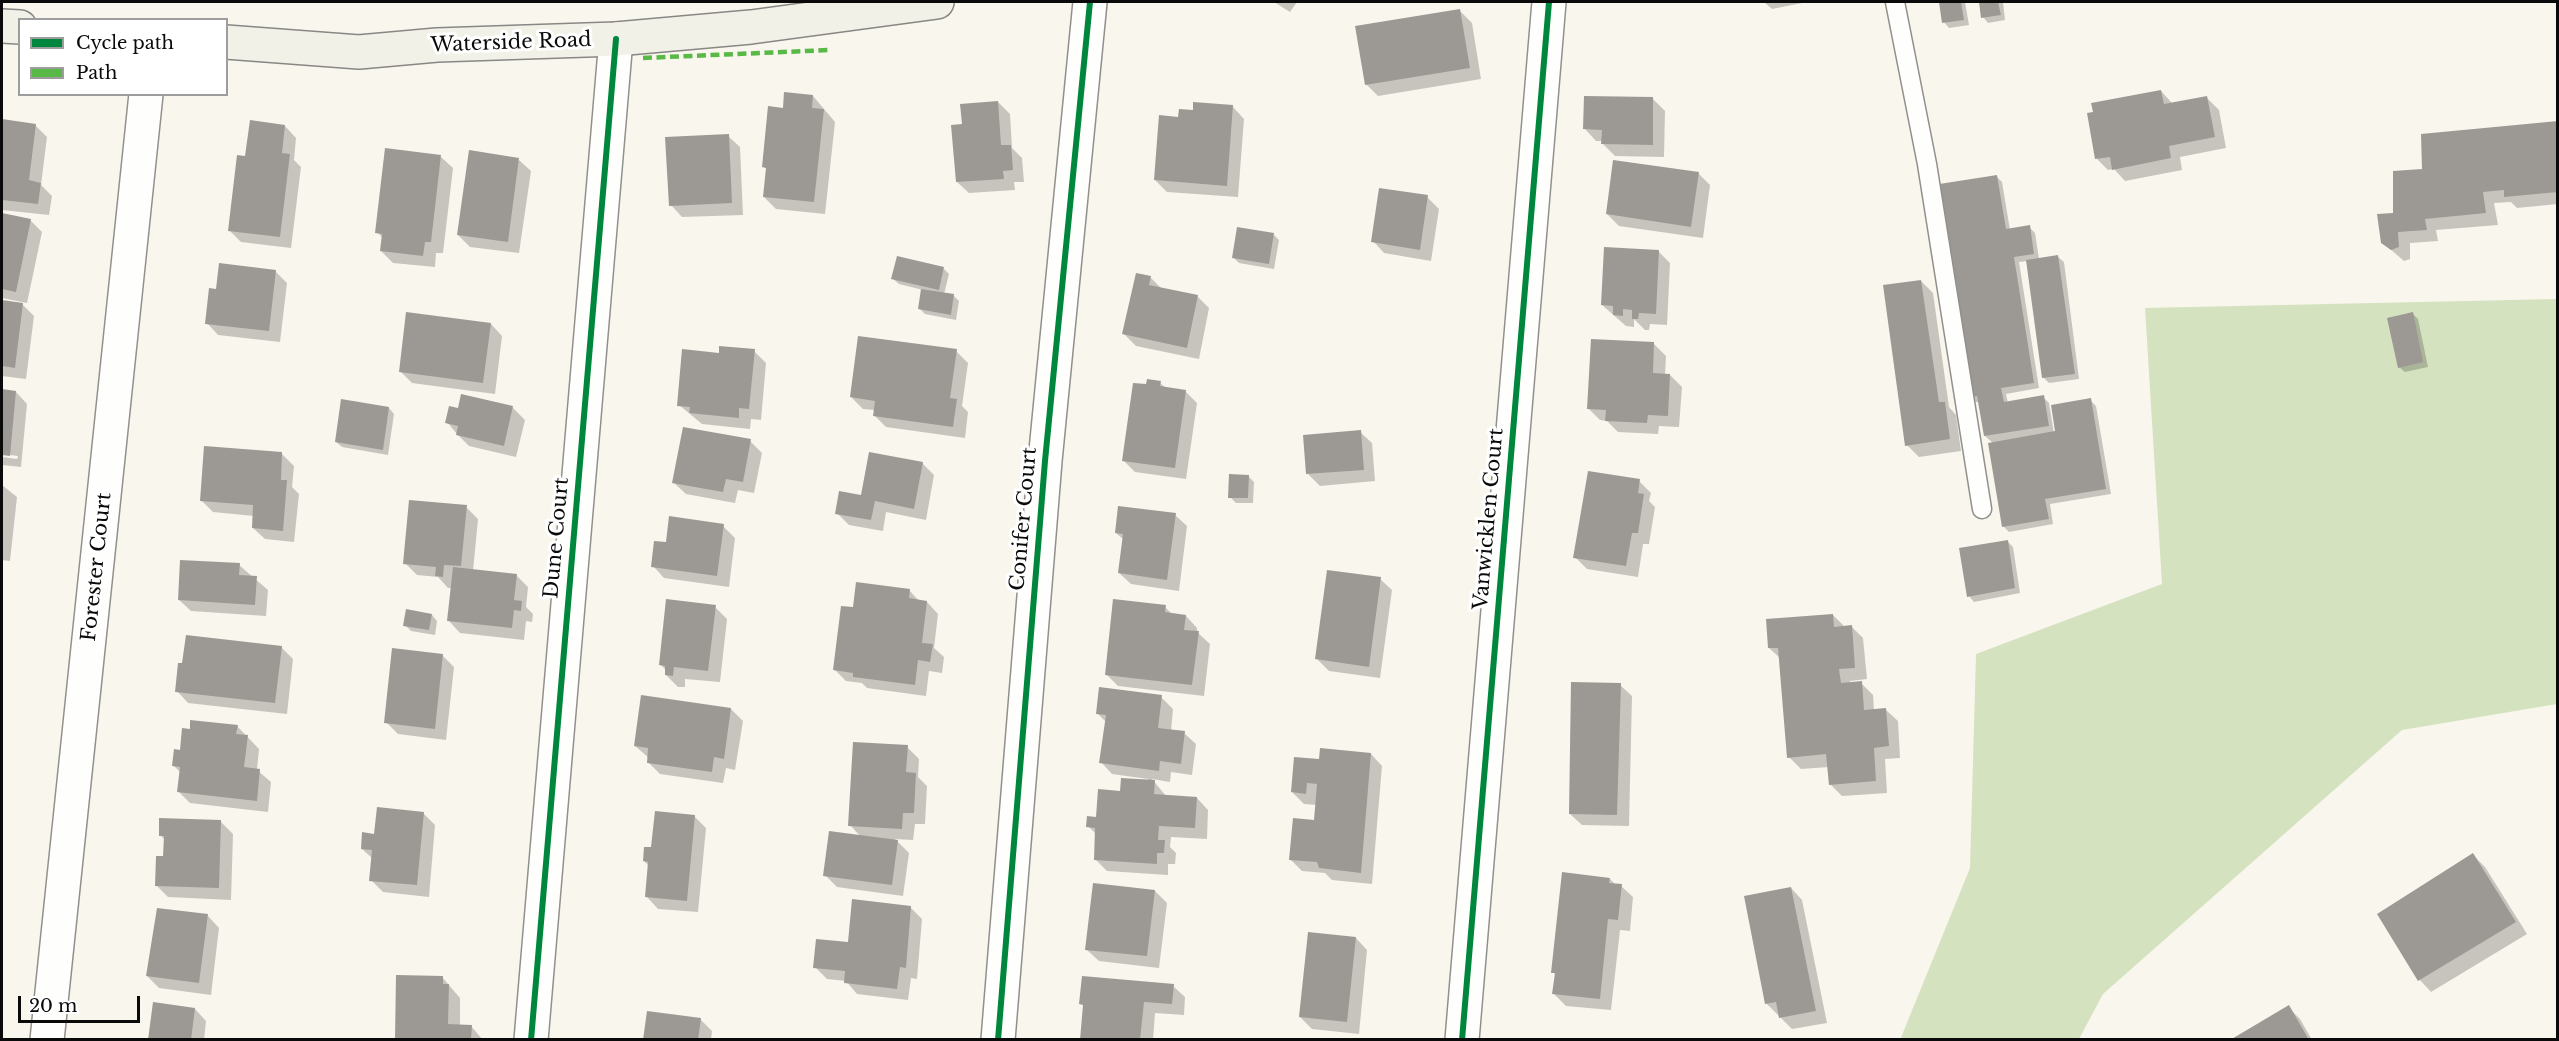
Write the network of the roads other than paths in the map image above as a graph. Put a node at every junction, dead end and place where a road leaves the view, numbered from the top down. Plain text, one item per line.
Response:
1 (938, 2) edge
2 (1090, 2) edge
3 (1549, 2) edge
4 (1895, 2) edge
5 (2, 26) edge
6 (18, 27) edge
7 (616, 39) junction
8 (228, 42) edge
9 (146, 96) edge
10 (1982, 509) dead end
11 (47, 1040) edge
12 (531, 1040) edge
13 (998, 1040) edge
14 (1462, 1040) edge

1 - 7 main road, Waterside Road
2 - 13 street, Conifer Court
3 - 14 street, Vanwicklen Court
4 - 10 lane
5 - 6 main road
7 - 8 main road, Waterside Road
7 - 12 street, Dune Court
9 - 11 street, Forester Court

